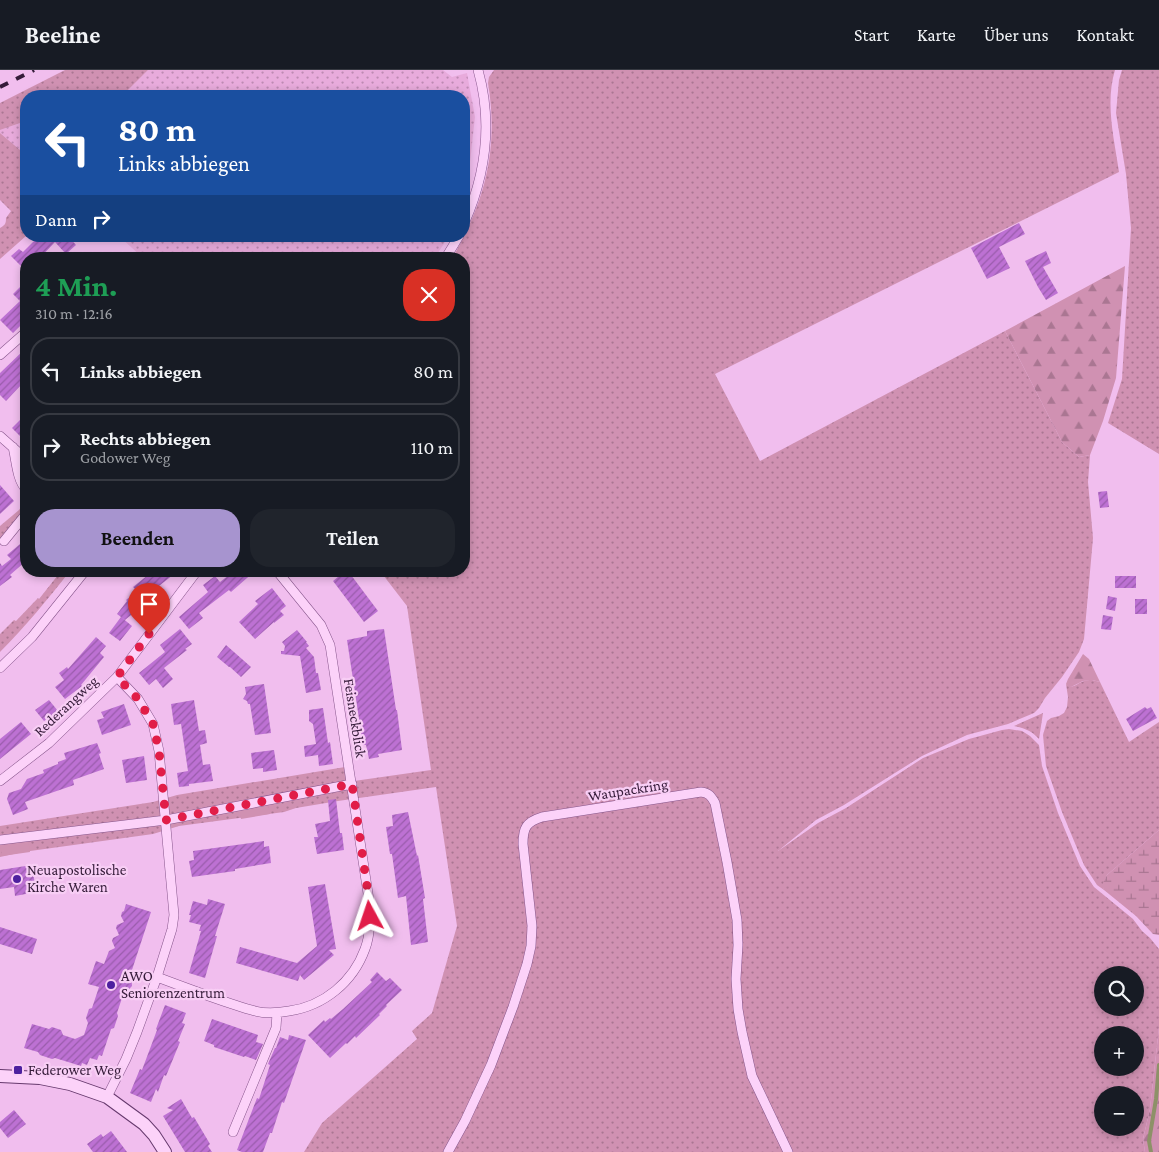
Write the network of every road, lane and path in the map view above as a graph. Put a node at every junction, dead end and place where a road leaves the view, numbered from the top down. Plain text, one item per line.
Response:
1 (478, 70) edge
2 (470, 210) edge
3 (20, 337) edge
4 (0, 355) edge
5 (0, 436) edge
6 (13, 447) junction
7 (20, 454) edge
8 (20, 480) edge
9 (20, 521) edge
10 (4, 541) dead end
11 (81, 577) edge
12 (192, 577) edge
13 (282, 577) edge
14 (0, 668) edge
15 (117, 677) junction
16 (0, 781) edge
17 (352, 784) junction
18 (166, 820) junction
19 (0, 840) edge
20 (157, 977) junction
21 (277, 1013) junction
22 (0, 1076) edge
23 (107, 1097) junction
24 (233, 1132) dead end
25 (166, 1152) edge
26 (448, 1152) edge
27 (788, 1152) edge

1 - 2 street
3 - 4 street
5 - 6 street
6 - 7 street
6 - 8 street
9 - 10 street
11 - 14 street
12 - 15 street, Rederangweg
13 - 17 street, Feisneckblick
15 - 16 street, Rederangweg
15 - 18 street
17 - 18 street
17 - 21 street, Feisneckblick
18 - 19 street
18 - 20 street
20 - 21 street, Feisneckblick
20 - 23 street
21 - 24 street
22 - 23 street
23 - 25 street
26 - 27 street, Waupackring

